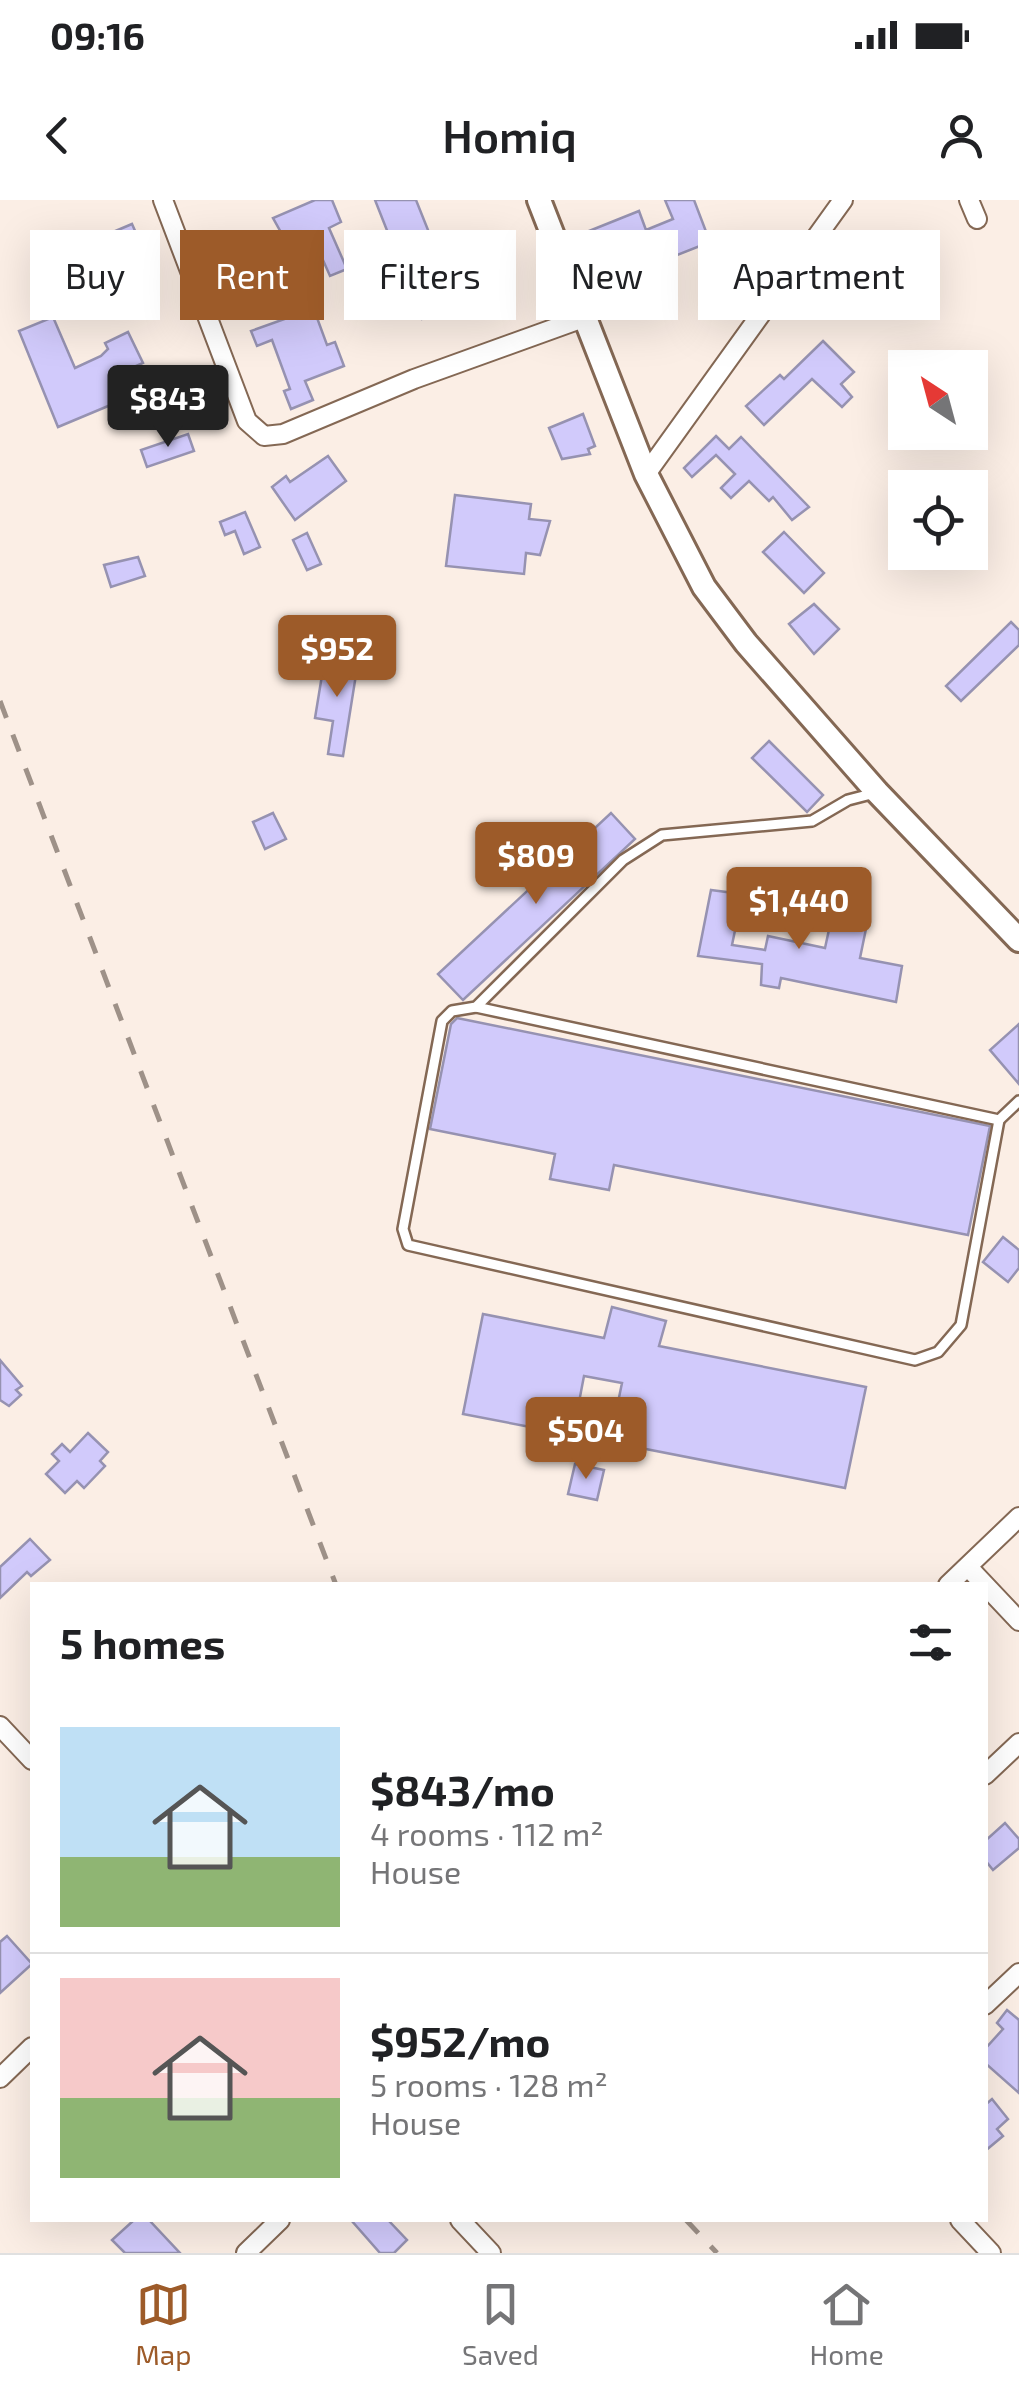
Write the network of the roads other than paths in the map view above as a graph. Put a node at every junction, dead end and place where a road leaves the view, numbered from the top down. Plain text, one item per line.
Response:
1 (164, 200) edge
2 (540, 200) edge
3 (842, 200) edge
4 (969, 200) edge
5 (977, 218) dead end
6 (552, 230) edge
7 (578, 320) edge
8 (587, 320) edge
9 (646, 474) junction
10 (878, 792) junction
11 (1019, 940) edge
12 (476, 1007) junction
13 (1019, 1102) edge
14 (999, 1120) junction
15 (1019, 1517) edge
16 (968, 1566) junction
17 (951, 1582) edge
18 (983, 1582) edge
19 (988, 1588) edge
20 (1019, 1621) edge
21 (0, 1726) edge
22 (1019, 1744) edge
23 (30, 1758) edge
24 (988, 1772) edge
25 (1019, 1973) edge
26 (988, 2002) edge
27 (30, 2049) edge
28 (0, 2078) edge
29 (278, 2222) edge
30 (462, 2222) edge
31 (962, 2222) edge
32 (246, 2253) edge
33 (491, 2253) edge
34 (991, 2253) edge

1 - 7 street
2 - 6 main road
3 - 9 street
4 - 5 street
8 - 9 main road
9 - 10 main road
10 - 11 main road
10 - 12 lane
12 - 14 lane
12 - 14 lane
13 - 14 lane
15 - 16 street
16 - 17 street
16 - 18 street
19 - 20 street
21 - 23 street
22 - 24 street
25 - 26 street
27 - 28 street
29 - 32 street
30 - 33 street
31 - 34 street

